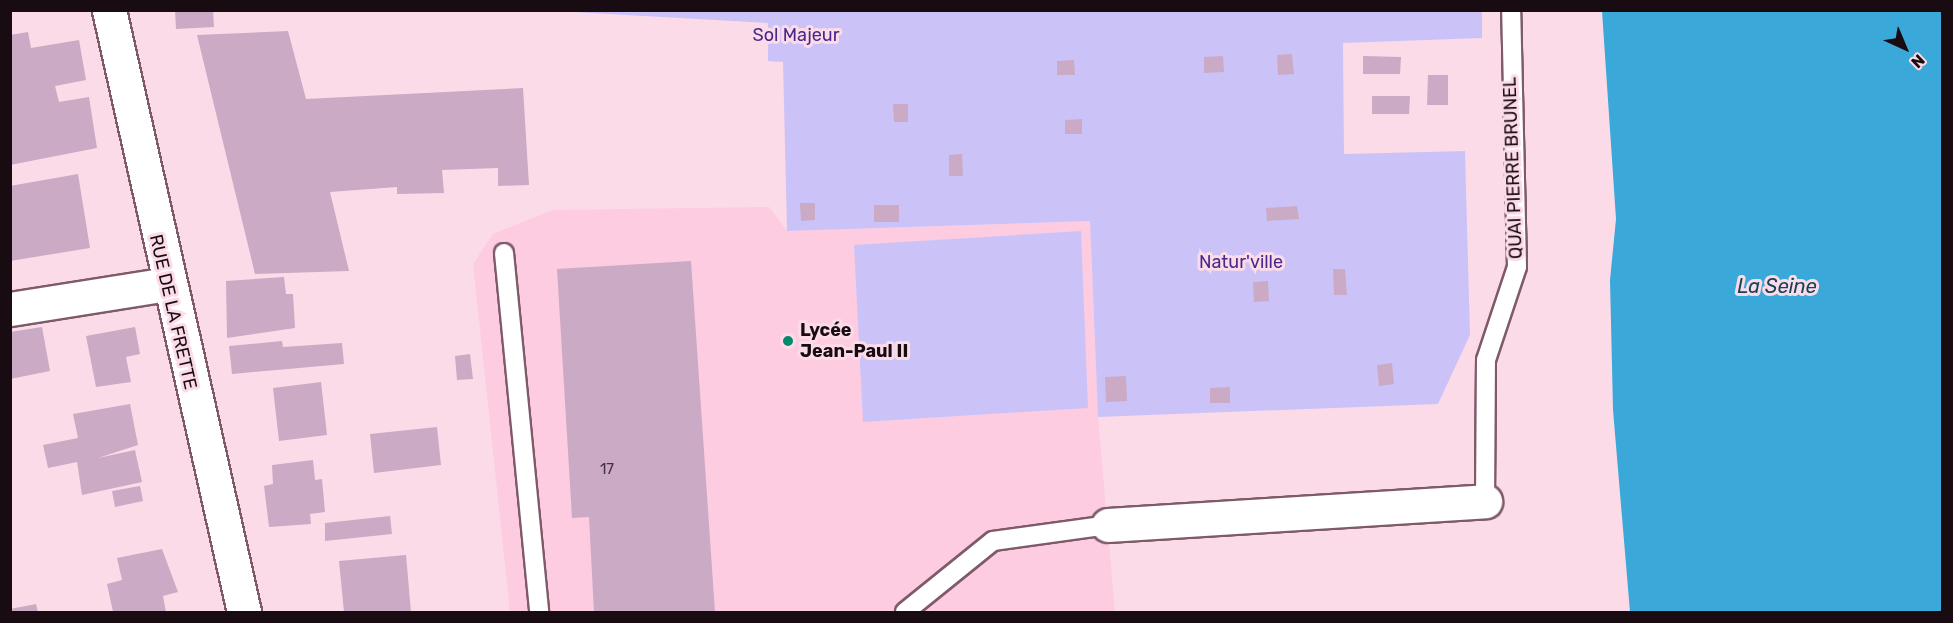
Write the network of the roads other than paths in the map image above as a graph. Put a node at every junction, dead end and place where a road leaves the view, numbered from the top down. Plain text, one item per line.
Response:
1 (109, 10) edge
2 (1511, 10) edge
3 (504, 253) dead end
4 (167, 284) junction
5 (10, 309) edge
6 (1485, 501) joint
7 (1108, 525) joint
8 (244, 612) edge
9 (538, 612) edge
10 (905, 612) edge

1 - 4 street, RUE DE LA FRETTE
2 - 6 lane, QUAI PIERRE BRUNEL
3 - 9 lane
4 - 5 street, RUE DE LA FRETTE
4 - 8 street, RUE DE LA FRETTE
6 - 7 street
7 - 10 lane

